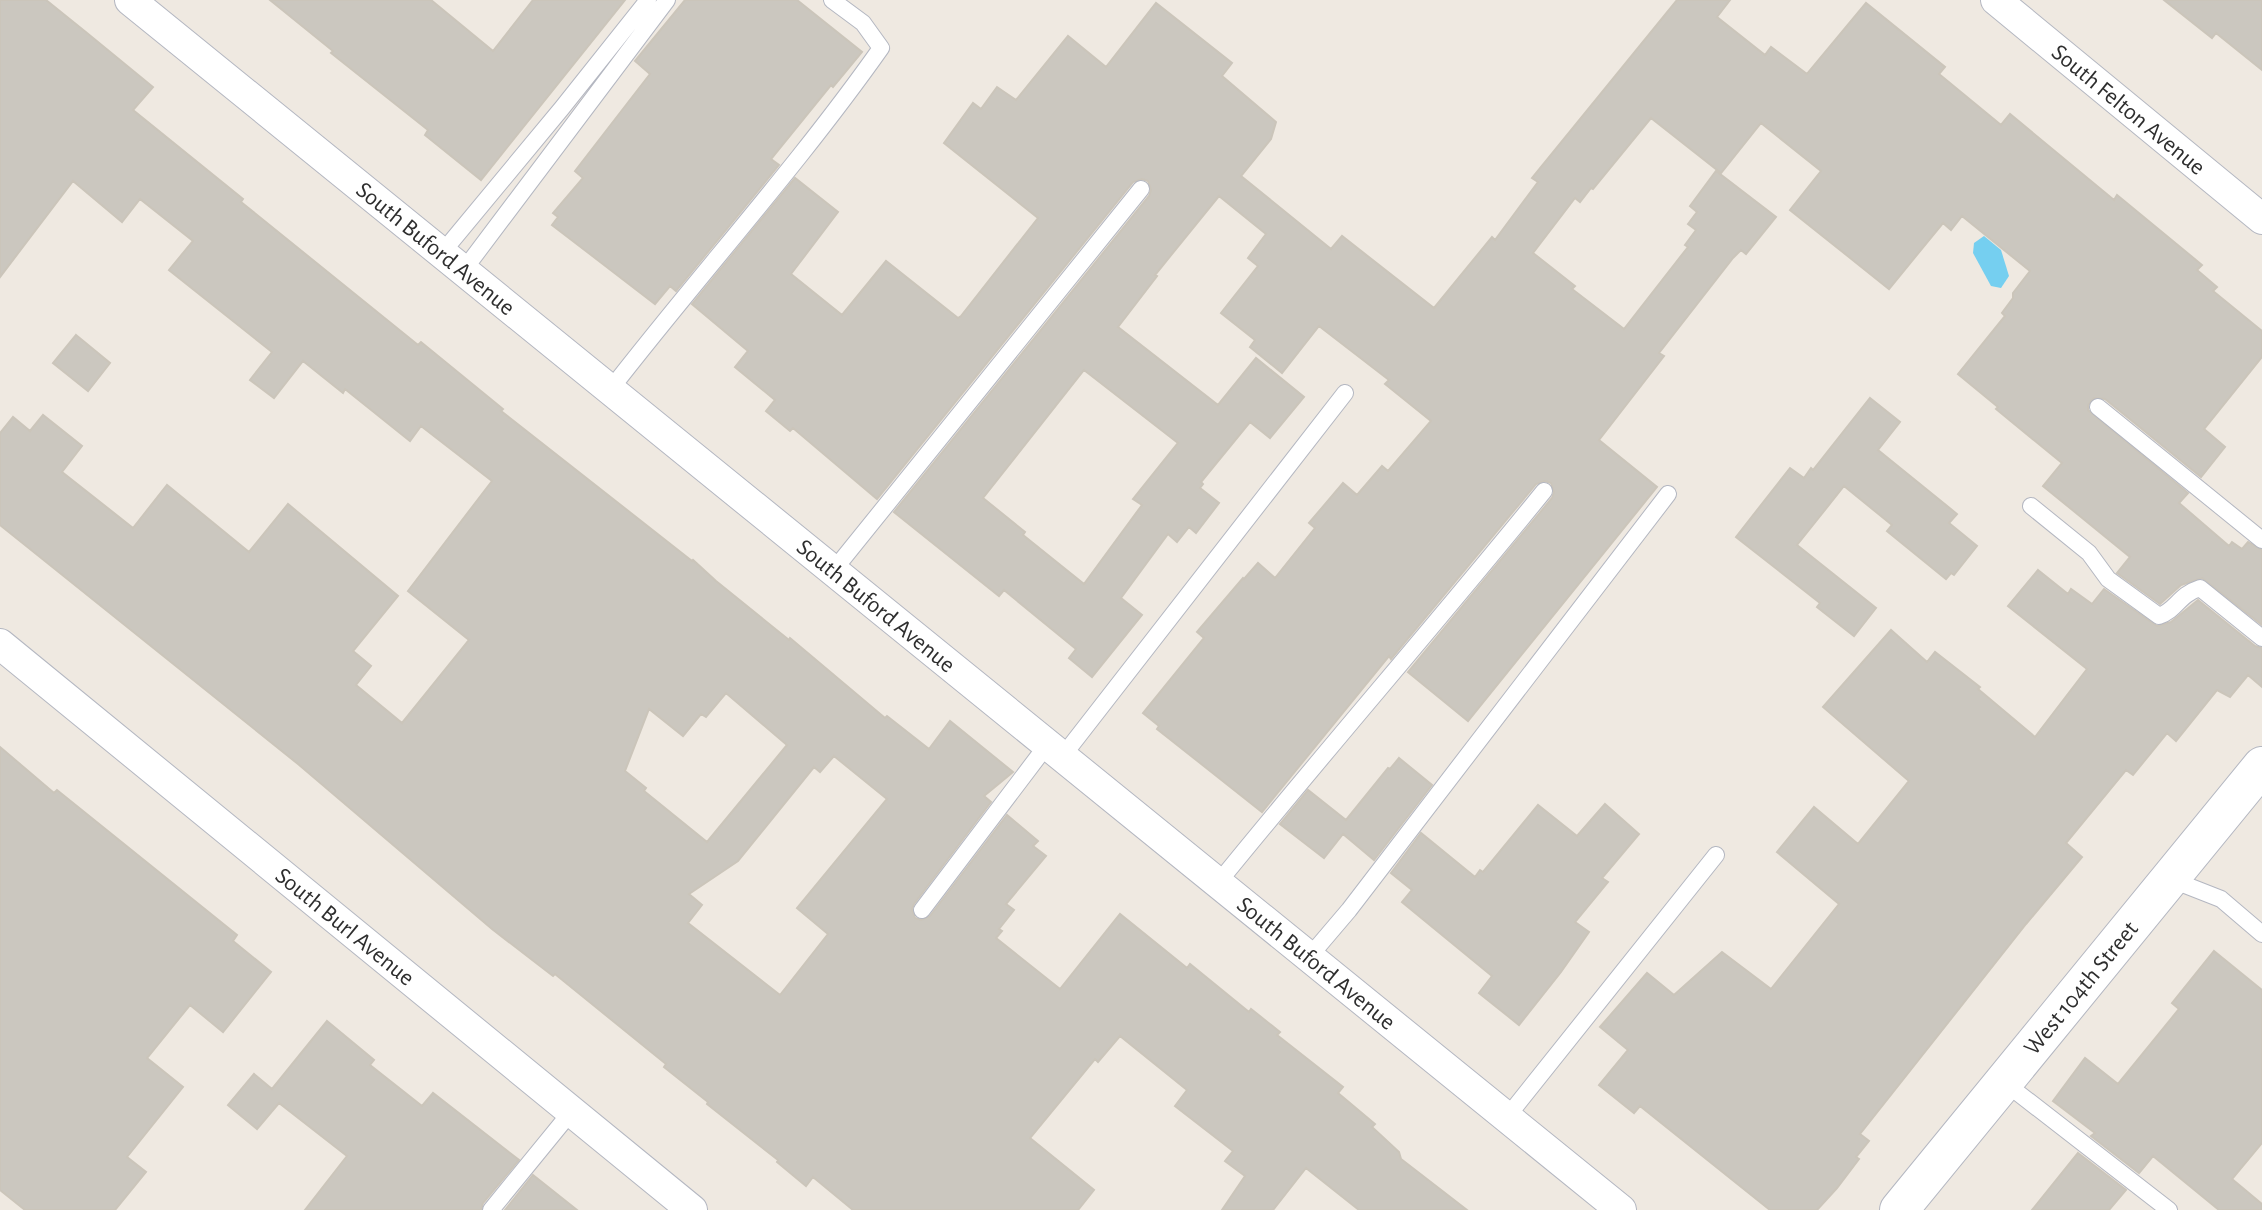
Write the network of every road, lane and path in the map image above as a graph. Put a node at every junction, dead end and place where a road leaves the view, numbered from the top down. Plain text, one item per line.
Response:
1 (130, 0) edge
2 (648, 0) edge
3 (667, 0) edge
4 (832, 0) edge
5 (1996, 0) edge
6 (1141, 189) dead end
7 (2262, 219) edge
8 (452, 262) junction
9 (610, 390) junction
10 (1345, 393) dead end
11 (2098, 407) dead end
12 (1544, 491) dead end
13 (1668, 494) dead end
14 (2031, 506) dead end
15 (2262, 540) edge
16 (832, 571) junction
17 (2262, 638) edge
18 (0, 644) edge
19 (1054, 751) junction
20 (2262, 766) edge
21 (1716, 855) dead end
22 (2170, 879) junction
23 (1218, 883) junction
24 (922, 910) dead end
25 (2262, 934) edge
26 (1309, 957) junction
27 (2004, 1082) junction
28 (571, 1112) junction
29 (1507, 1118) junction
30 (491, 1210) edge
31 (692, 1210) edge
32 (1621, 1210) edge
33 (1899, 1210) edge
34 (2169, 1210) edge

1 - 8 street, South Buford Avenue
2 - 8 lane
3 - 8 lane
4 - 9 lane
5 - 7 street, South Felton Avenue
6 - 16 lane
8 - 9 street, South Buford Avenue
9 - 16 street, South Buford Avenue
10 - 19 lane
11 - 15 lane
12 - 23 lane
13 - 26 lane
14 - 17 lane
16 - 19 street, South Buford Avenue
18 - 28 street, South Burl Avenue
19 - 23 street, South Buford Avenue
19 - 24 lane
20 - 22 street, West 104th Street
21 - 29 lane
22 - 25 lane
22 - 27 street, West 104th Street
23 - 26 street, South Buford Avenue
26 - 29 street, South Buford Avenue
27 - 33 street, West 104th Street
27 - 34 lane
28 - 30 lane
28 - 31 street, South Burl Avenue
29 - 32 street, South Buford Avenue

